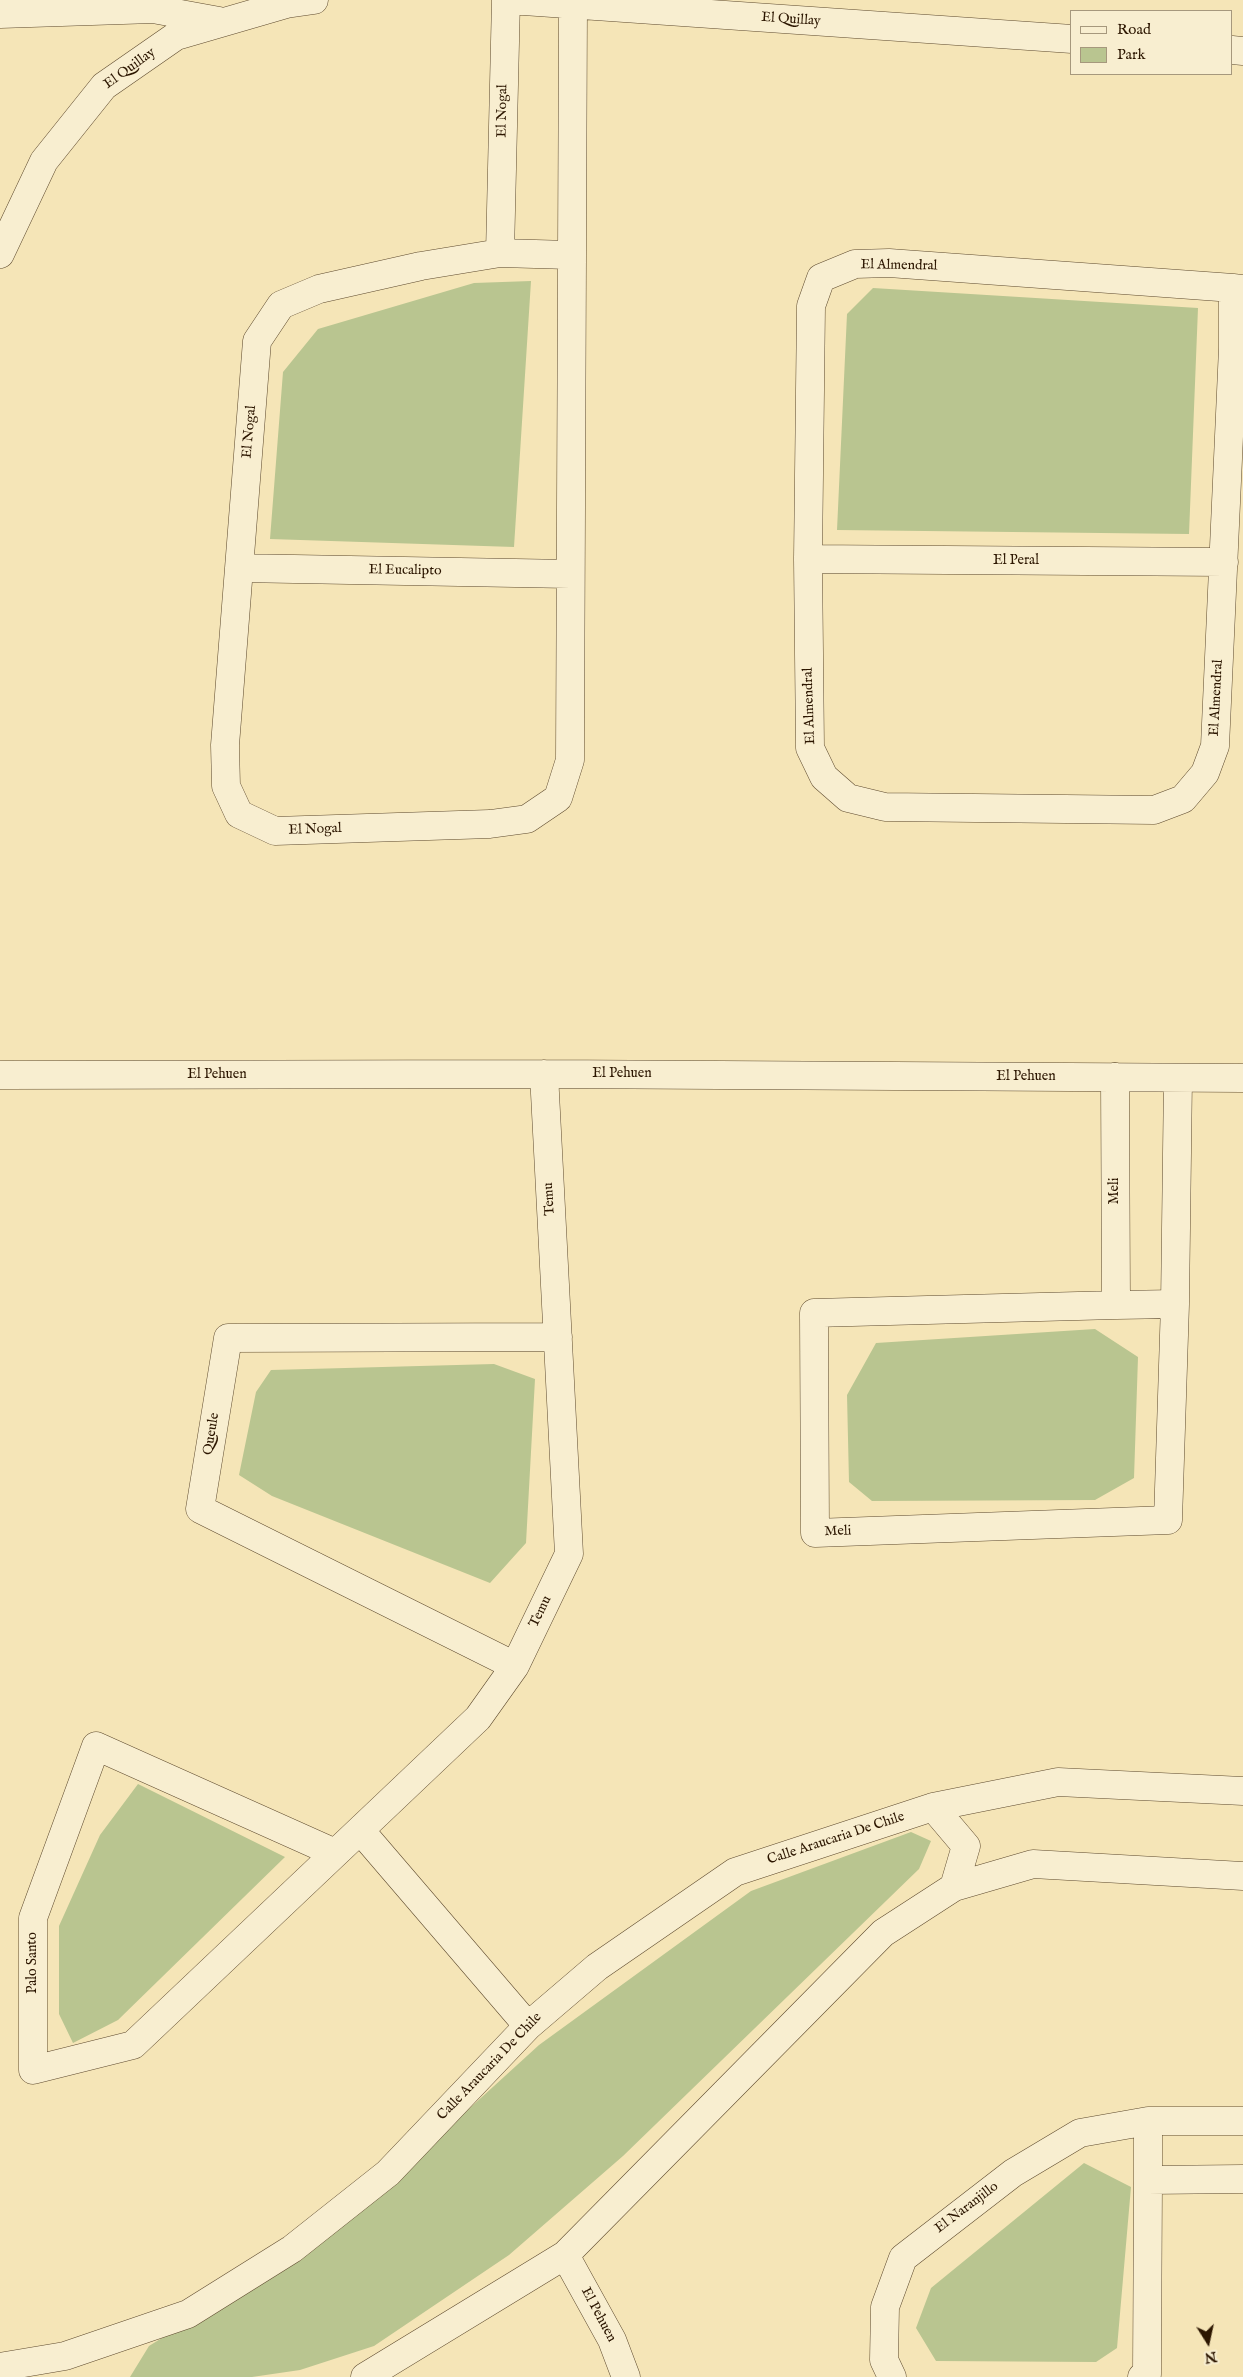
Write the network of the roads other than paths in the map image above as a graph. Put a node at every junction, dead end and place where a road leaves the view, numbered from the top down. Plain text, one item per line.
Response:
1 (314, 0) edge
2 (507, 0) edge
3 (572, 4) junction
4 (0, 14) edge
5 (226, 22) junction
6 (1070, 39) edge
7 (500, 253) junction
8 (0, 254) edge
9 (570, 254) junction
10 (1238, 288) edge
11 (1238, 348) edge
12 (808, 559) junction
13 (1224, 562) junction
14 (239, 568) junction
15 (570, 574) junction
16 (544, 1074) junction
17 (0, 1076) edge
18 (1115, 1077) junction
19 (1178, 1078) junction
20 (1243, 1078) edge
21 (1175, 1304) junction
22 (1116, 1305) junction
23 (558, 1337) junction
24 (515, 1666) junction
25 (1243, 1791) edge
26 (933, 1807) junction
27 (360, 1830) junction
28 (335, 1853) junction
29 (1243, 1876) edge
30 (954, 1887) junction
31 (528, 2026) junction
32 (1148, 2121) junction
33 (1243, 2121) edge
34 (1243, 2179) edge
35 (1148, 2180) junction
36 (565, 2255) junction
37 (0, 2366) edge
38 (65, 2366) edge
39 (365, 2377) edge
40 (626, 2377) edge
41 (892, 2377) edge
42 (1142, 2377) edge

1 - 5 street, El Quillay
2 - 3 street, El Quillay
2 - 7 street, El Nogal
3 - 6 street, El Quillay
3 - 9 street, El Nogal
4 - 5 street
5 - 8 street, El Quillay
7 - 9 street, El Nogal
7 - 14 street, El Nogal
9 - 15 street, El Nogal
10 - 11 street, El Almendral
10 - 12 street, El Almendral
11 - 13 street, El Almendral
12 - 13 street, El Peral
12 - 13 street, El Almendral
14 - 15 street, El Eucalipto
14 - 15 street, El Nogal
16 - 17 street, El Pehuen
16 - 18 street, El Pehuen
16 - 23 street, Temu
18 - 19 street, El Pehuen
18 - 22 street, Meli
19 - 20 street, El Pehuen
19 - 21 street, Meli
21 - 22 street, Meli
21 - 22 street, Meli
23 - 24 street, Temu
23 - 24 street, Queule
24 - 27 street, Temu
25 - 26 street, Calle Araucaria De Chile
26 - 30 street
26 - 31 street, Calle Araucaria De Chile
27 - 28 street, Palo Santo
27 - 31 street
28 - 28 street, Palo Santo
29 - 30 street
30 - 36 street
31 - 38 street, Calle Araucaria De Chile
32 - 33 street, El Naranjillo
32 - 35 street
32 - 41 street, El Naranjillo
34 - 35 street
35 - 42 street
36 - 39 street
36 - 40 street, El Pehuen
37 - 38 street, Calle Araucaria De Chile

